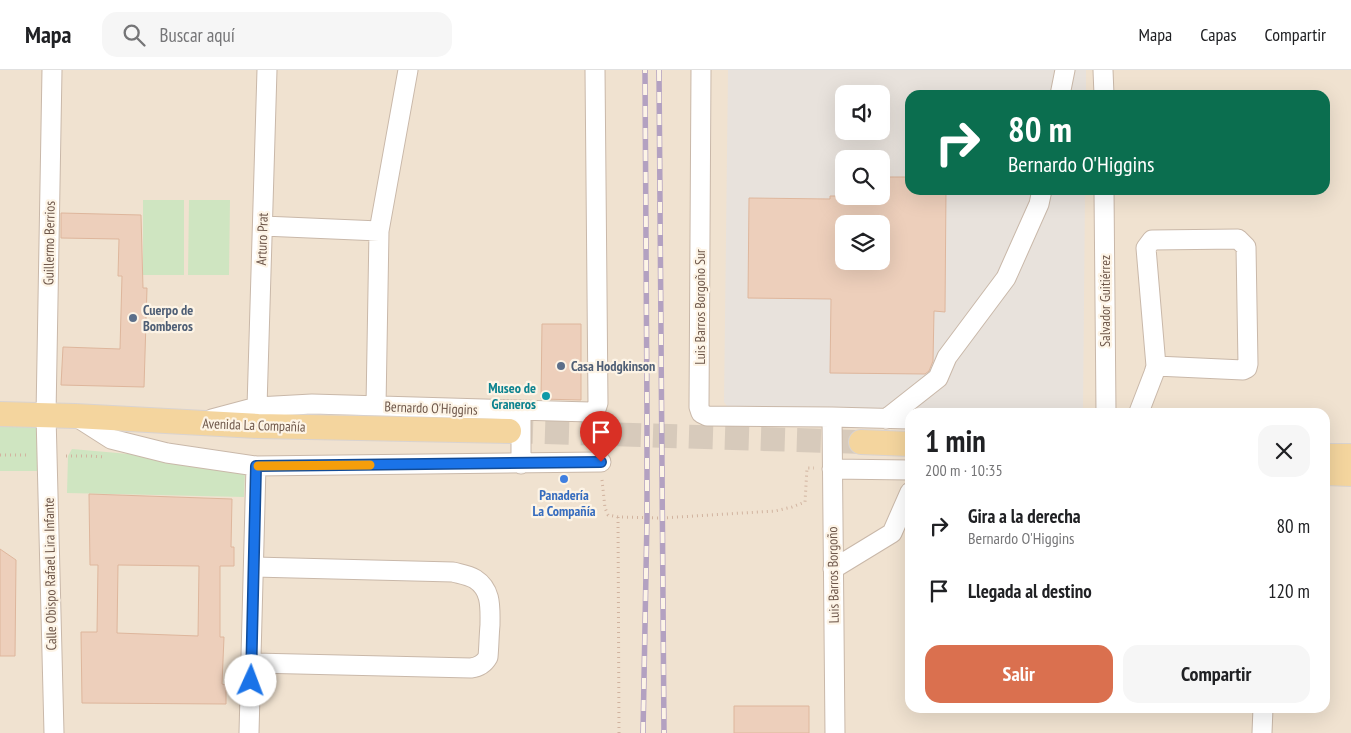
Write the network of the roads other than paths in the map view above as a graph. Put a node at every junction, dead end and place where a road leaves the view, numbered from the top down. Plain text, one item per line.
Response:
1 (52, 70) edge
2 (267, 70) edge
3 (408, 70) edge
4 (595, 70) edge
5 (701, 70) edge
6 (1065, 70) edge
7 (1103, 70) edge
8 (1061, 90) edge
9 (1104, 90) edge
10 (1041, 195) edge
11 (1104, 195) edge
12 (263, 226) junction
13 (379, 231) junction
14 (1156, 366) junction
15 (376, 406) junction
16 (257, 407) junction
17 (1106, 408) edge
18 (1141, 408) edge
19 (521, 410) junction
20 (0, 414) edge
21 (46, 415) junction
22 (75, 416) junction
23 (832, 417) junction
24 (886, 418) junction
25 (905, 419) edge
26 (197, 422) junction
27 (509, 432) tunnel mouth
28 (861, 442) tunnel mouth
29 (905, 444) edge
30 (1330, 456) edge
31 (1351, 456) edge
32 (601, 462) road end
33 (521, 464) junction
34 (256, 466) junction
35 (832, 469) junction
36 (905, 470) edge
37 (1330, 473) edge
38 (1351, 474) edge
39 (905, 503) edge
40 (254, 567) junction
41 (833, 569) junction
42 (251, 664) junction
43 (1263, 713) edge
44 (54, 733) edge
45 (250, 733) edge
46 (835, 733) edge
47 (1262, 733) edge

1 - 21 street, Guillermo Berrios
2 - 12 street, Arturo Prat
3 - 13 street
4 - 19 street, Bernardo O'Higgins
5 - 23 street, Luis Barros Borgoño Sur
6 - 8 street
7 - 9 street
10 - 24 street
11 - 17 street, Salvador Guitiérrez
12 - 13 street
12 - 16 street, Arturo Prat
13 - 15 street
14 - 14 street
14 - 18 street
15 - 16 street, Bernardo O'Higgins
15 - 19 street, Bernardo O'Higgins
16 - 26 street, Bernardo O'Higgins
19 - 33 street
20 - 21 main road, Avenida La Compañía
21 - 22 main road, Avenida La Compañía
21 - 44 street, Calle Obispo Rafael Lira Infante
22 - 26 main road, Avenida La Compañía
22 - 34 street
23 - 24 street
23 - 35 street, Luis Barros Borgoño
24 - 25 street
26 - 27 main road, Avenida La Compañía
28 - 29 main road
30 - 31 main road
32 - 33 street
33 - 34 street
34 - 40 street
35 - 36 street
35 - 41 street, Luis Barros Borgoño
37 - 38 main road
39 - 41 street
40 - 42 street
40 - 42 street
41 - 46 street, Luis Barros Borgoño
42 - 45 street
43 - 47 street

